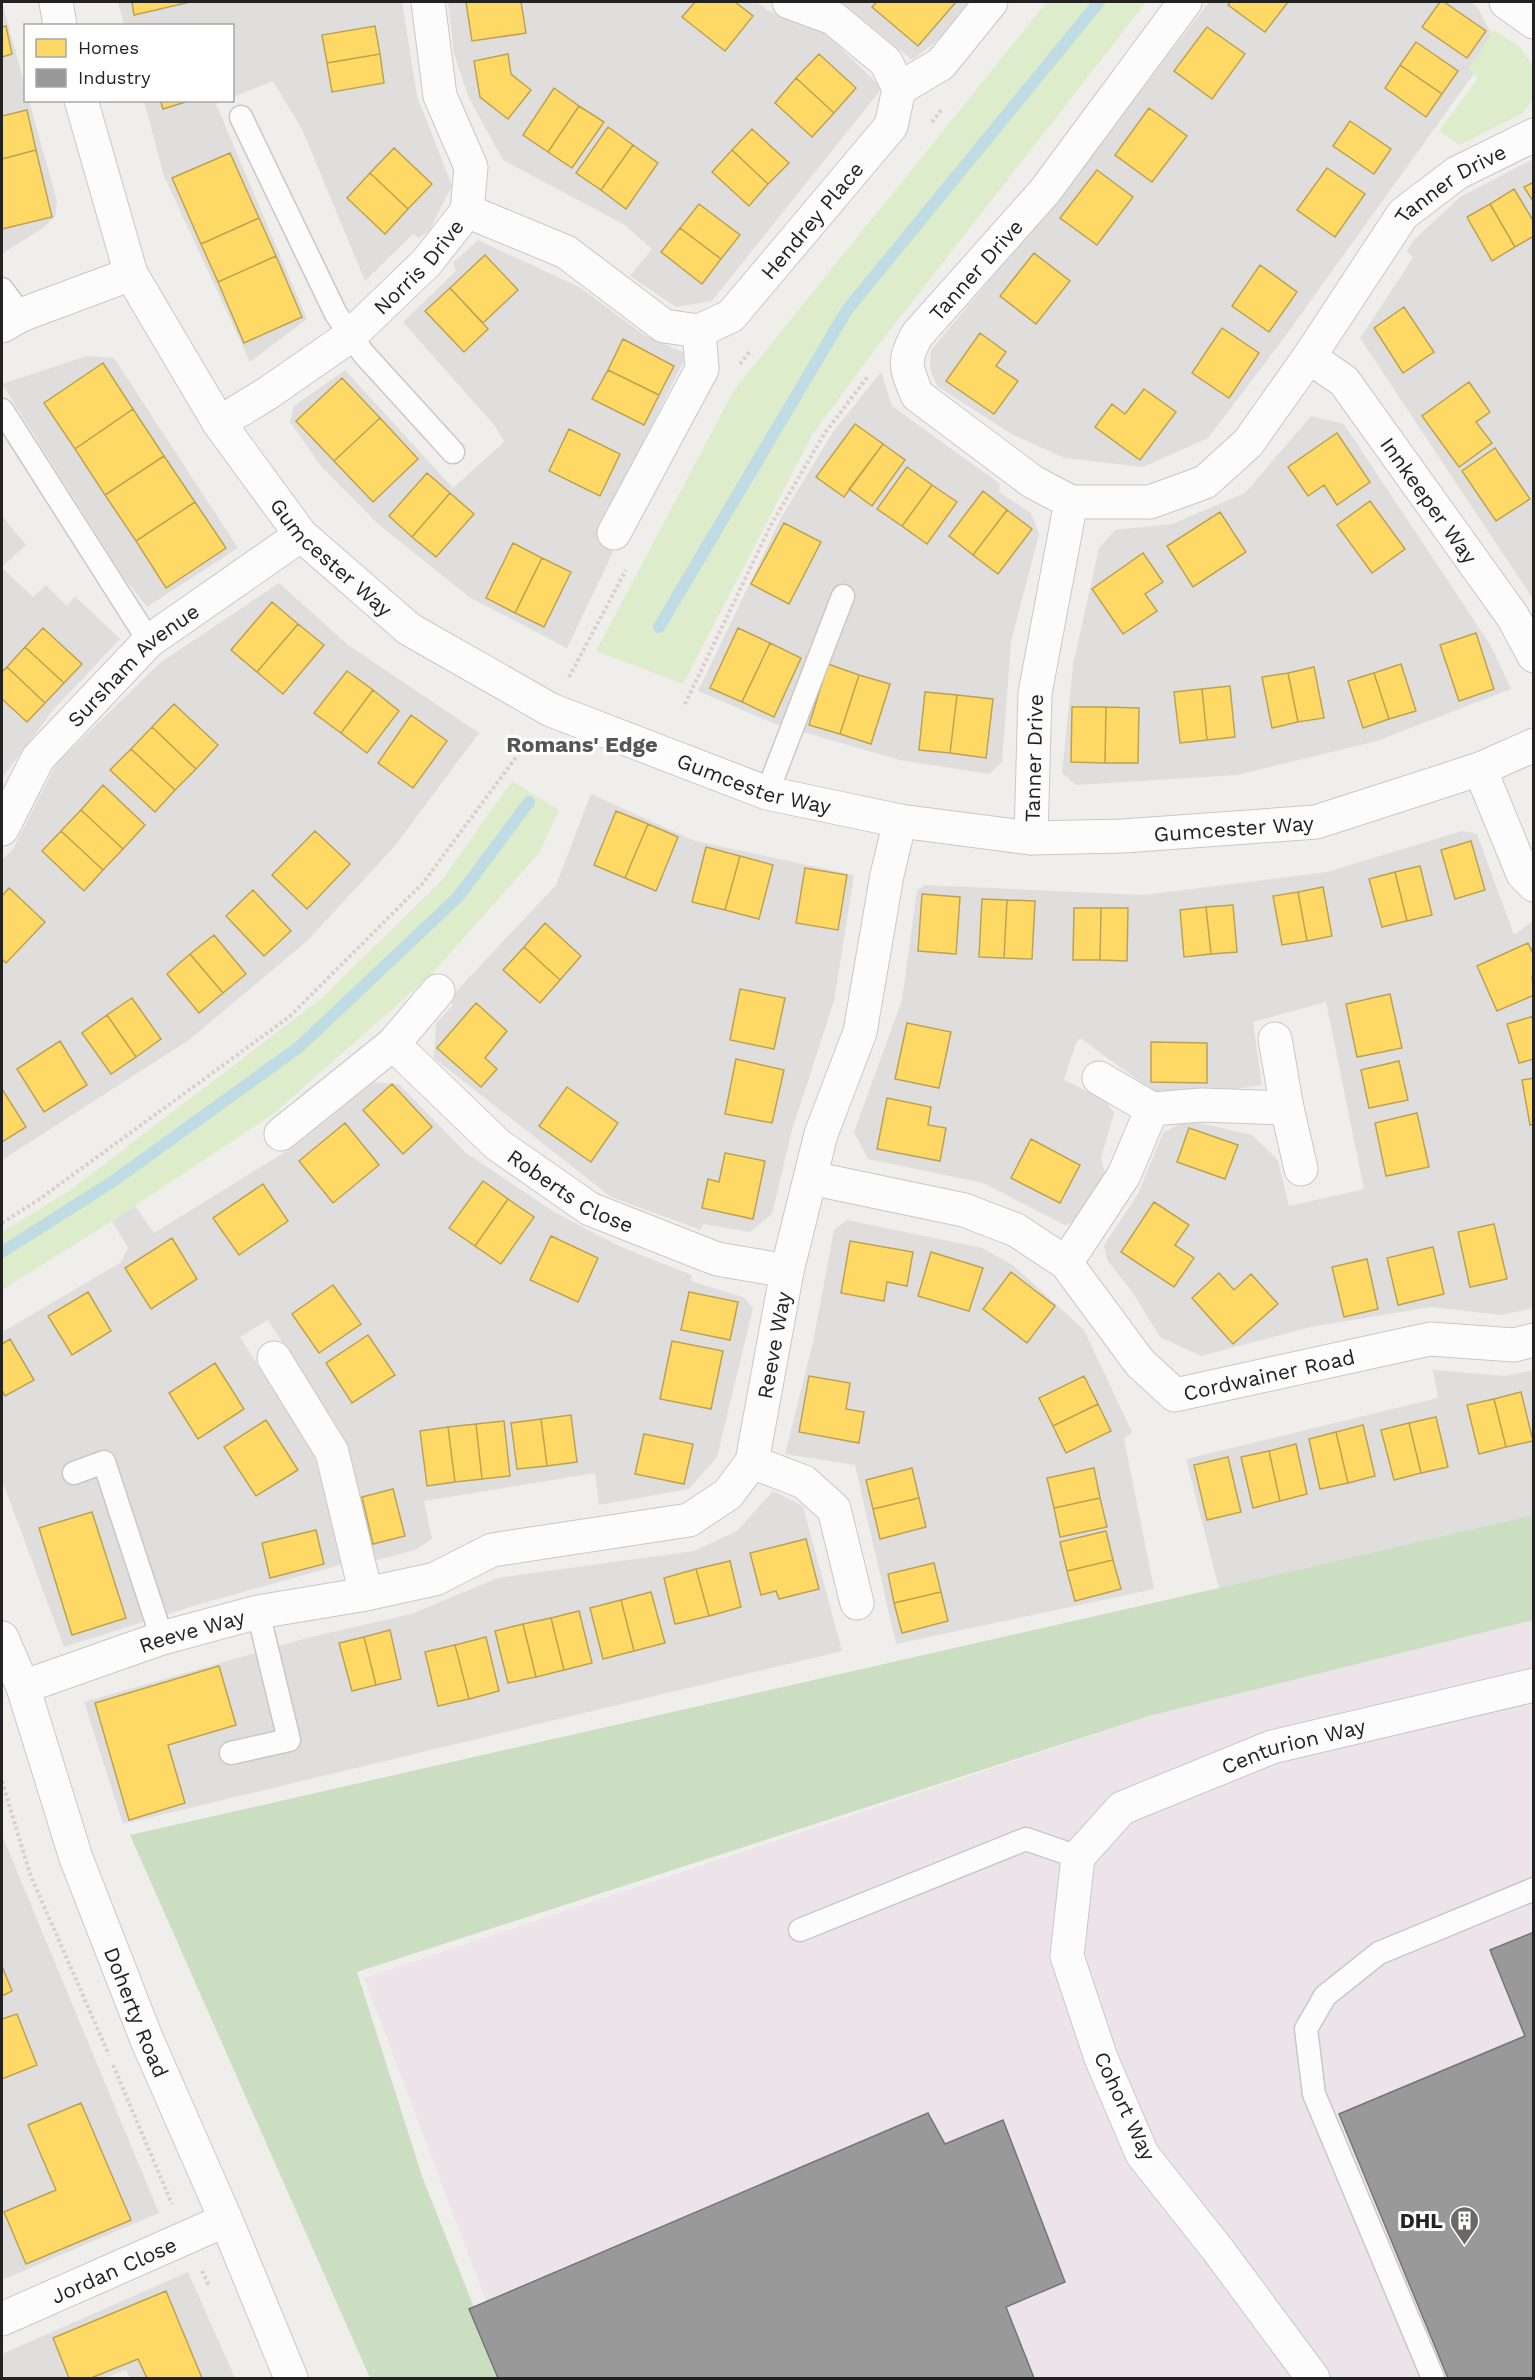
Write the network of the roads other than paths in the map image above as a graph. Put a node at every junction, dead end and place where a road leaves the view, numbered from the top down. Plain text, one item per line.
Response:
1 (56, 2) edge
2 (428, 2) edge
3 (789, 2) edge
4 (991, 2) edge
5 (1185, 2) edge
6 (1506, 2) edge
7 (1533, 22) edge
8 (60, 24) edge
9 (899, 89) junction
10 (82, 102) edge
11 (241, 117) dead end
12 (1533, 135) edge
13 (467, 211) junction
14 (131, 274) junction
15 (2, 289) edge
16 (11, 320) edge
17 (699, 331) junction
18 (350, 336) junction
19 (1310, 357) junction
20 (2, 410) edge
21 (219, 423) junction
22 (453, 452) dead end
23 (1071, 502) junction
24 (614, 533) dead end
25 (301, 535) junction
26 (843, 596) dead end
27 (149, 640) junction
28 (1533, 656) edge
29 (1533, 745) edge
30 (1480, 769) junction
31 (767, 793) junction
32 (900, 821) junction
33 (2, 829) edge
34 (1031, 838) junction
35 (1533, 885) edge
36 (438, 991) dead end
37 (1275, 1039) dead end
38 (393, 1044) junction
39 (1099, 1078) dead end
40 (1287, 1108) junction
41 (1152, 1109) junction
42 (281, 1134) dead end
43 (1301, 1169) dead end
44 (811, 1178) junction
45 (1066, 1263) junction
46 (787, 1271) junction
47 (1533, 1340) edge
48 (274, 1358) dead end
49 (752, 1462) junction
50 (74, 1473) dead end
51 (366, 1594) junction
52 (857, 1602) dead end
53 (258, 1612) junction
54 (2, 1638) edge
55 (162, 1638) junction
56 (1533, 1684) edge
57 (23, 1687) junction
58 (231, 1753) dead end
59 (1078, 1857) junction
60 (1533, 1889) edge
61 (800, 1930) dead end
62 (226, 2220) junction
63 (2, 2319) edge
64 (291, 2379) edge
65 (1313, 2379) edge
66 (1433, 2379) edge

1 - 8 street
2 - 13 street, Norris Drive
3 - 9 street
4 - 9 street
5 - 23 street, Tanner Drive
6 - 7 street
9 - 17 street, Hendrey Place
10 - 14 street, Gumcester Way
11 - 18 lane
12 - 19 street, Tanner Drive
13 - 17 street
13 - 18 street, Norris Drive
14 - 16 street
14 - 21 street, Gumcester Way
15 - 16 lane
17 - 24 street
18 - 21 street, Norris Drive
18 - 22 lane
19 - 23 street, Tanner Drive
19 - 28 street, Innkeeper Way
20 - 27 lane
21 - 25 street, Gumcester Way
23 - 34 street, Tanner Drive
25 - 27 street, Sursham Avenue
25 - 31 street, Gumcester Way
26 - 31 lane
27 - 33 street, Sursham Avenue
29 - 30 street, Gumcester Way
30 - 34 street, Gumcester Way
30 - 35 street
31 - 32 street, Gumcester Way
32 - 34 street, Gumcester Way
32 - 44 street, Reeve Way
36 - 38 street
37 - 40 street
38 - 42 street
38 - 46 street, Roberts Close
39 - 41 street
40 - 41 street
40 - 43 street
41 - 45 street
44 - 45 street, Cordwainer Road
44 - 46 street, Reeve Way
45 - 47 street, Cordwainer Road
46 - 49 street, Reeve Way
48 - 51 street
49 - 51 street, Reeve Way
49 - 52 street
50 - 55 lane
51 - 53 street, Reeve Way
53 - 55 street, Reeve Way
53 - 58 lane
54 - 57 street, Doherty Road
55 - 57 street, Reeve Way
56 - 59 street, Centurion Way
57 - 62 street, Doherty Road
59 - 61 lane
59 - 65 street, Cohort Way
60 - 66 lane
62 - 63 street, Jordan Close
62 - 64 street, Doherty Road

